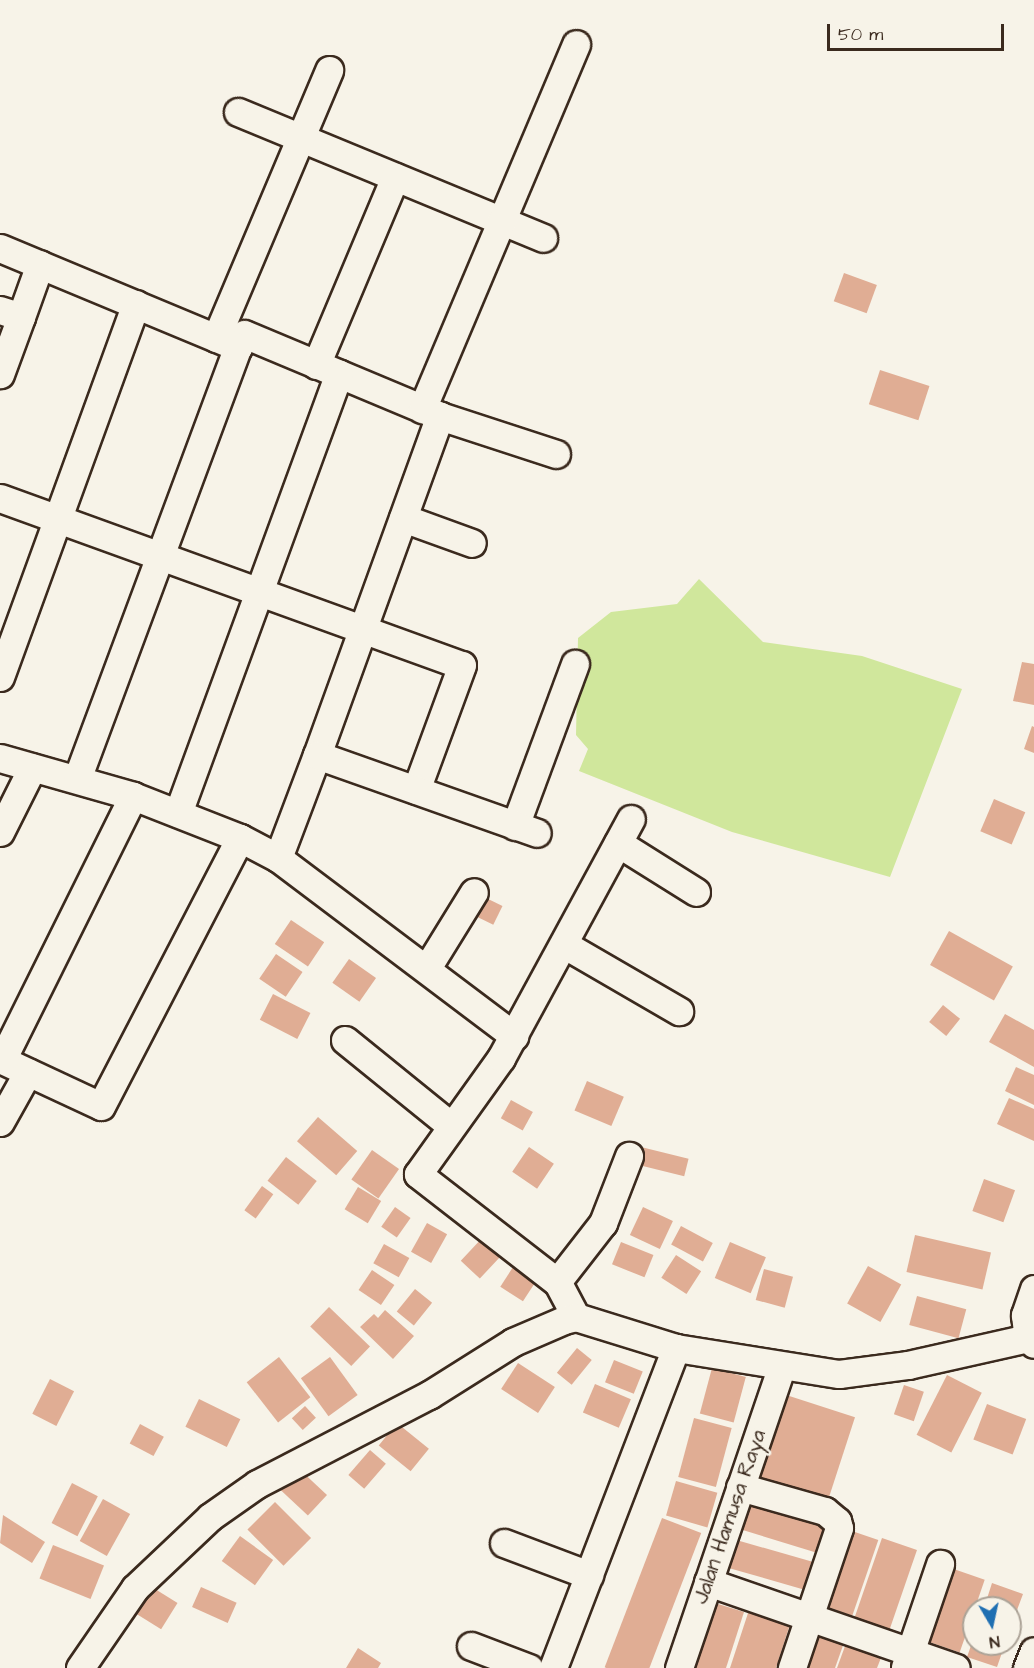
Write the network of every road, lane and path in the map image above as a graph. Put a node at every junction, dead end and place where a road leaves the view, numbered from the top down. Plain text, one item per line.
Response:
1 (576, 44) dead end
2 (329, 70) dead end
3 (238, 112) dead end
4 (301, 138) junction
5 (395, 177) junction
6 (501, 221) junction
7 (543, 238) dead end
8 (0, 248) edge
9 (40, 264) junction
10 (136, 304) junction
11 (10, 314) edge
12 (227, 342) junction
13 (328, 370) junction
14 (0, 374) edge
15 (431, 412) junction
16 (556, 454) dead end
17 (0, 498) edge
18 (403, 518) junction
19 (58, 519) junction
20 (472, 543) dead end
21 (159, 555) junction
22 (260, 592) junction
23 (363, 629) junction
24 (575, 664) dead end
25 (0, 676) edge
26 (316, 754) junction
27 (0, 758) edge
28 (32, 768) junction
29 (77, 778) junction
30 (416, 790) junction
31 (133, 796) junction
32 (178, 813) junction
33 (631, 819) dead end
34 (0, 832) edge
35 (240, 838) junction
36 (618, 843) junction
37 (278, 858) junction
38 (474, 892) dead end
39 (696, 892) dead end
40 (565, 945) junction
41 (427, 968) junction
42 (679, 1011) dead end
43 (514, 1036) junction
44 (345, 1040) dead end
45 (1, 1060) edge
46 (28, 1072) junction
47 (0, 1122) edge
48 (450, 1125) junction
49 (629, 1156) dead end
50 (557, 1282) junction
51 (1034, 1289) edge
52 (576, 1317) junction
53 (1031, 1341) edge
54 (676, 1347) junction
55 (782, 1366) junction
56 (741, 1486) junction
57 (504, 1543) dead end
58 (940, 1564) dead end
59 (589, 1575) junction
60 (708, 1582) junction
61 (810, 1616) junction
62 (471, 1646) dead end
63 (1034, 1651) edge
64 (908, 1659) edge
65 (80, 1668) edge
66 (529, 1668) edge
67 (553, 1668) edge
68 (678, 1668) edge
69 (792, 1668) edge
70 (956, 1668) edge
71 (1028, 1668) edge

1 - 6 street
2 - 4 street
3 - 4 street
4 - 5 street
4 - 12 street
5 - 6 street
5 - 13 street
6 - 7 street
6 - 15 street
8 - 9 street
9 - 10 street
9 - 11 street
10 - 12 street
10 - 19 street
11 - 14 street
12 - 13 street
12 - 21 street
13 - 15 street
13 - 22 street
15 - 16 street
15 - 18 street
17 - 19 street
18 - 20 street
18 - 23 street
19 - 21 street
19 - 25 street
21 - 22 street
21 - 29 street
22 - 23 street
22 - 32 street
23 - 26 street
23 - 30 street
24 - 30 street
26 - 30 street
26 - 37 street
27 - 28 street
28 - 29 street
28 - 34 street
29 - 31 street
31 - 32 street
31 - 45 street
32 - 35 street
33 - 36 street
35 - 37 street
35 - 46 street
36 - 39 street
36 - 40 street
37 - 41 street
38 - 41 street
40 - 42 street
40 - 43 street
41 - 43 street
43 - 48 street
44 - 48 street
45 - 46 street
46 - 47 street
48 - 50 street
49 - 50 street
50 - 52 street
51 - 53 street
52 - 54 street
52 - 65 street
53 - 55 street
54 - 55 street
54 - 59 street
55 - 56 street, Jalan Hamusa Raya
56 - 60 street, Jalan Hamusa Raya
56 - 61 street
57 - 59 street
58 - 64 street
59 - 67 street
60 - 61 street
60 - 68 street, Jalan Hamusa Raya
61 - 64 street
61 - 69 street
62 - 66 street
63 - 71 street
64 - 70 street

